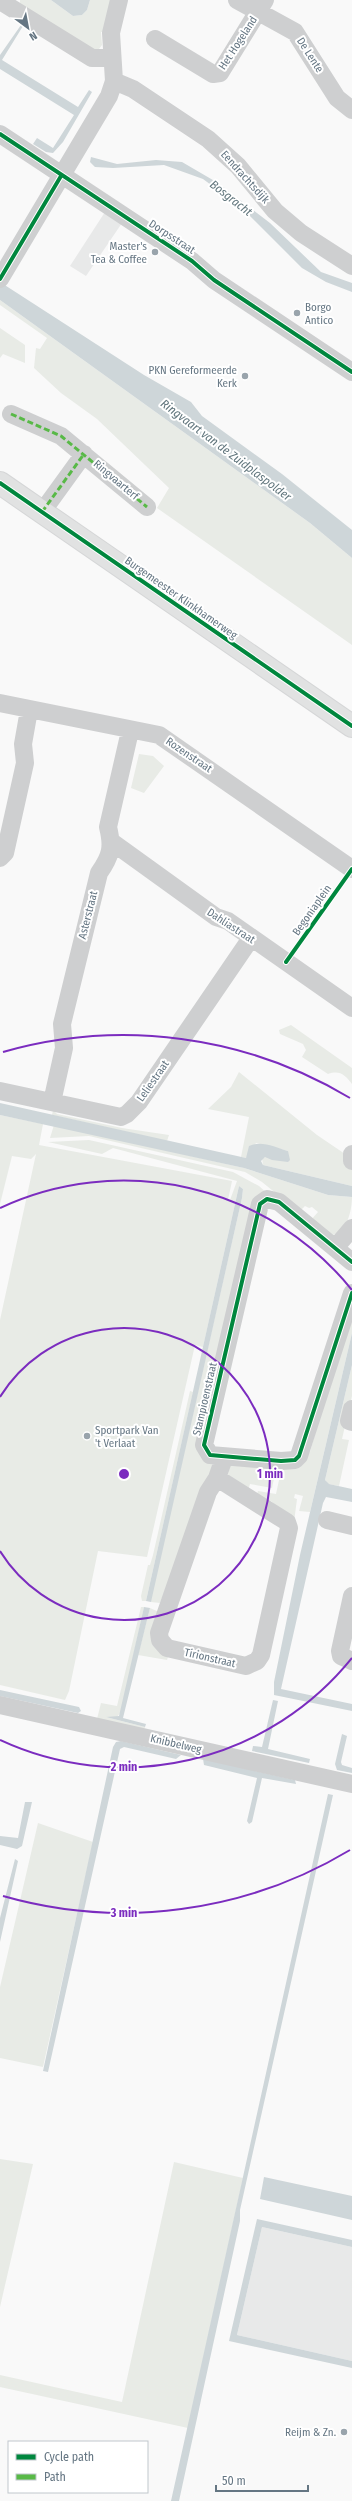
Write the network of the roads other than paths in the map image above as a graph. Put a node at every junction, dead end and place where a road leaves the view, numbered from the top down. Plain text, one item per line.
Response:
1 (119, 0) edge
2 (237, 0) edge
3 (7, 2) edge
4 (262, 6) edge
5 (155, 39) dead end
6 (112, 58) junction
7 (114, 81) junction
8 (352, 110) edge
9 (0, 134) edge
10 (61, 176) junction
11 (352, 266) edge
12 (0, 279) edge
13 (352, 372) edge
14 (11, 414) dead end
15 (84, 454) junction
16 (0, 483) edge
17 (147, 507) dead end
18 (42, 512) junction
19 (0, 704) edge
20 (29, 710) junction
21 (352, 726) edge
22 (130, 731) junction
23 (6, 812) edge
24 (112, 842) junction
25 (0, 858) edge
26 (352, 869) edge
27 (251, 938) junction
28 (352, 1008) edge
29 (0, 1091) edge
30 (52, 1102) junction
31 (352, 1154) edge
32 (352, 1161) edge
33 (352, 1228) edge
34 (335, 1248) junction
35 (352, 1262) edge
36 (352, 1294) edge
37 (224, 1458) junction
38 (218, 1478) junction
39 (327, 1520) dead end
40 (352, 1526) edge
41 (352, 1596) edge
42 (352, 1661) edge
43 (0, 1705) edge
44 (352, 1784) edge

1 - 6 street
2 - 4 street, De Lente
3 - 6 street
4 - 5 street, Het Hogeland
4 - 8 street, De Lente
6 - 7 street
7 - 10 street
7 - 11 street, Eendrachtsdijk
9 - 10 street, Dorpsstraat
10 - 12 street
10 - 13 street, Dorpsstraat
14 - 15 street, Ringvaarterf
15 - 17 street, Ringvaarterf
15 - 18 street, Ringvaarterf
16 - 18 main road, Burgemeester Klinkhamerweg
18 - 21 main road, Burgemeester Klinkhamerweg
19 - 20 street, Rozenstraat
20 - 22 street, Rozenstraat
20 - 23 street
22 - 24 street, Asterstraat
22 - 26 street, Rozenstraat
23 - 25 street
24 - 27 street, Dahliastraat
24 - 30 street, Asterstraat
27 - 28 street, Dahliastraat
27 - 30 street, Leliestraat
29 - 30 street, Leliestraat
31 - 32 street
33 - 34 street
34 - 35 street, Stampioenstraat
34 - 37 street, Stampioenstraat
36 - 37 street, Stampioenstraat
37 - 38 street, Tirionstraat
38 - 38 street, Tirionstraat
39 - 40 street
41 - 42 street
43 - 44 street, Knibbelweg

